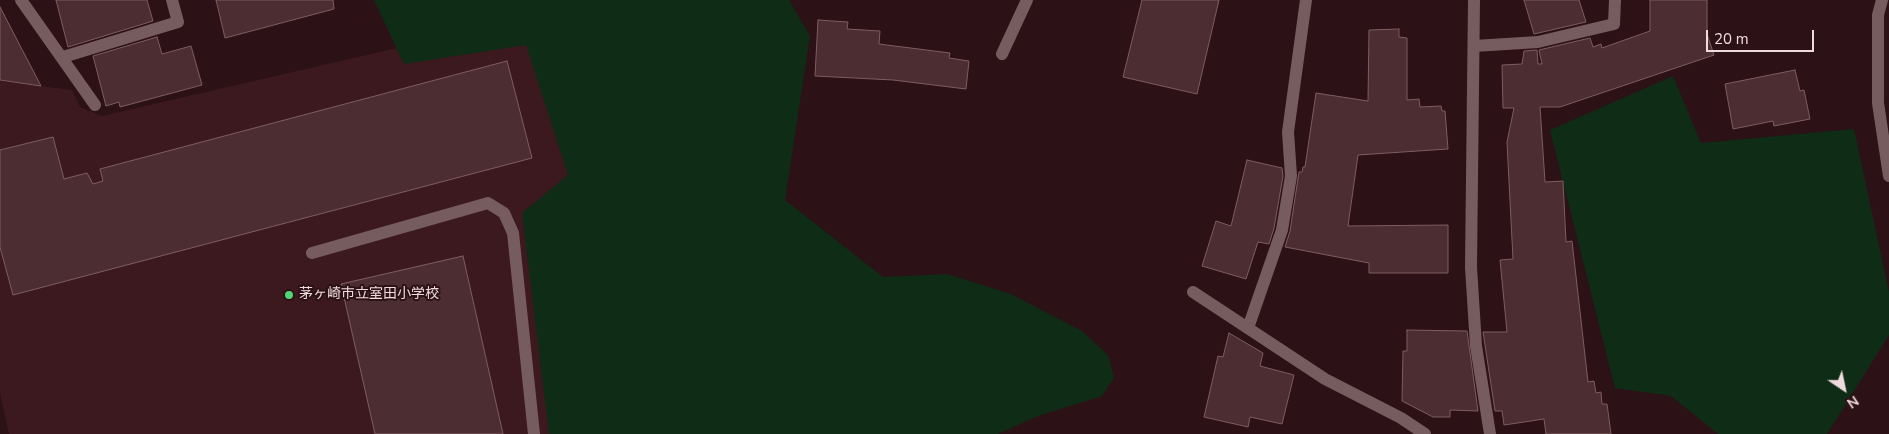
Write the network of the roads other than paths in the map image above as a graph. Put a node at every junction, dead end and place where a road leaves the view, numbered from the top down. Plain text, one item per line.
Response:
1 (21, 0) edge
2 (172, 0) edge
3 (1027, 0) edge
4 (1306, 0) edge
5 (1474, 0) edge
6 (1615, 0) edge
7 (1882, 0) edge
8 (1474, 46) junction
9 (1002, 54) dead end
10 (63, 57) junction
11 (95, 105) dead end
12 (1889, 176) edge
13 (312, 253) dead end
14 (1194, 292) dead end
15 (1248, 328) junction
16 (534, 434) edge
17 (1425, 434) edge
18 (1490, 434) edge

1 - 10 street
2 - 10 street
3 - 9 street
4 - 15 street
5 - 8 street
6 - 8 street
7 - 12 street
8 - 18 street
10 - 11 street
13 - 16 street
14 - 15 street
15 - 17 street

